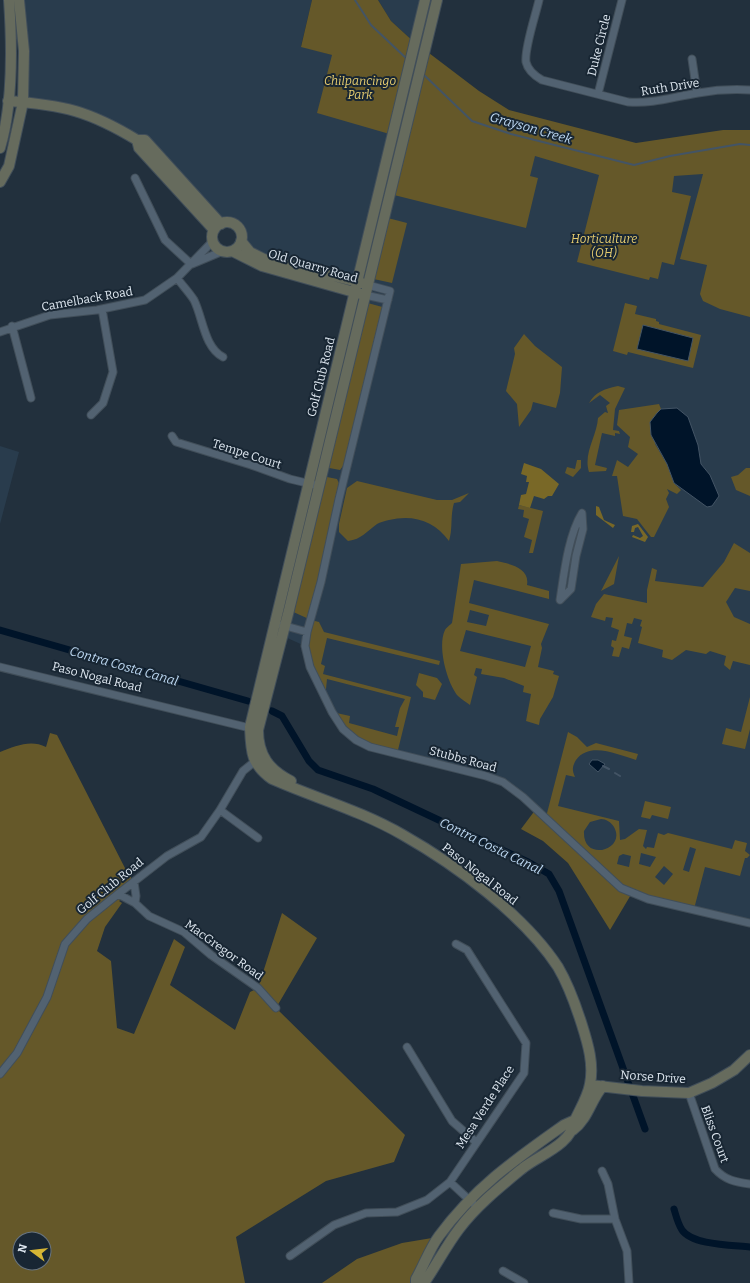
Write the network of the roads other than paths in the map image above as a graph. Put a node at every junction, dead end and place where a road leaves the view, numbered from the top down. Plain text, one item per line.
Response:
1 (9, 0) edge
2 (15, 0) edge
3 (19, 0) edge
4 (425, 0) edge
5 (437, 0) edge
6 (539, 0) edge
7 (622, 0) edge
8 (20, 11) junction
9 (692, 59) dead end
10 (750, 90) edge
11 (697, 93) junction
12 (598, 94) junction
13 (8, 101) junction
14 (23, 102) junction
15 (0, 147) edge
16 (135, 178) dead end
17 (0, 182) edge
18 (218, 227) junction
19 (213, 241) junction
20 (241, 241) junction
21 (228, 251) junction
22 (191, 264) junction
23 (177, 278) junction
24 (358, 281) junction
25 (367, 290) junction
26 (355, 292) junction
27 (388, 300) junction
28 (102, 309) junction
29 (12, 326) junction
30 (0, 332) edge
31 (223, 357) dead end
32 (31, 398) dead end
33 (92, 414) dead end
34 (172, 436) dead end
35 (309, 484) junction
36 (319, 486) junction
37 (576, 556) junction
38 (568, 558) junction
39 (280, 625) junction
40 (307, 632) junction
41 (0, 667) edge
42 (254, 729) junction
43 (258, 759) junction
44 (220, 810) junction
45 (258, 838) dead end
46 (134, 882) junction
47 (118, 894) junction
48 (135, 903) junction
49 (750, 923) edge
50 (456, 944) dead end
51 (276, 1008) dead end
52 (407, 1047) dead end
53 (750, 1055) edge
54 (0, 1074) edge
55 (590, 1084) junction
56 (603, 1086) junction
57 (689, 1093) junction
58 (574, 1125) junction
59 (476, 1142) junction
60 (602, 1171) dead end
61 (450, 1182) junction
62 (750, 1184) edge
63 (469, 1200) junction
64 (478, 1208) junction
65 (553, 1213) dead end
66 (615, 1219) junction
67 (290, 1256) dead end
68 (503, 1271) dead end
69 (416, 1283) edge
70 (424, 1283) edge
71 (524, 1283) edge
72 (629, 1283) edge

1 - 13 street
2 - 8 street
3 - 8 street
4 - 24 street, Golf Club Road
5 - 25 street, Golf Club Road
6 - 12 street, Ruth Drive
7 - 12 street, Duke Circle
8 - 14 street
9 - 11 street
10 - 11 street, Ruth Drive
11 - 12 street, Ruth Drive
13 - 14 street
13 - 15 street
14 - 17 street
14 - 18 street
16 - 22 street
18 - 19 street
18 - 20 street, Old Quarry Road
19 - 21 street, Old Quarry Road
19 - 22 street, Camelback Road
20 - 21 street
20 - 24 street, Old Quarry Road
21 - 22 street, Camelback Road
21 - 26 street, Old Quarry Road
22 - 23 street, Camelback Road
23 - 28 street, Camelback Road
23 - 31 street
24 - 25 street, Old Quarry Road
24 - 26 street, Golf Club Road
25 - 26 street, Old Quarry Road
25 - 27 street
25 - 27 street, Stubbs Road
25 - 36 street, Golf Club Road
26 - 35 street, Golf Club Road
27 - 40 street, Stubbs Road
28 - 29 street, Camelback Road
28 - 33 street
29 - 30 street, Camelback Road
29 - 32 street
34 - 35 street, Tempe Court
35 - 36 street, Tempe Court
35 - 39 street, Golf Club Road
36 - 39 street, Golf Club Road
37 - 38 street
37 - 38 street
37 - 38 street
39 - 40 street
39 - 42 street, Golf Club Road
39 - 42 street, Golf Club Road
40 - 49 street, Stubbs Road
41 - 42 street, Paso Nogal Road
42 - 43 street, Golf Club Road
43 - 44 street, Golf Club Road
43 - 55 street, Paso Nogal Road
44 - 45 street
44 - 46 street, Golf Club Road
46 - 47 street, Golf Club Road
46 - 48 street
47 - 48 street, MacGregor Road
47 - 54 street, Golf Club Road
48 - 51 street, MacGregor Road
50 - 59 street, Mesa Verde Place
52 - 59 street
53 - 57 street, Norse Drive
55 - 56 street, Norse Drive
55 - 58 street, Paso Nogal Road
56 - 57 street, Norse Drive
56 - 58 street
57 - 62 street, Bliss Court
58 - 63 street
58 - 64 street, Paso Nogal Road
59 - 61 street, Mesa Verde Place
60 - 66 street
61 - 63 street
61 - 67 street
63 - 64 street
63 - 69 street
64 - 70 street, Paso Nogal Road
65 - 66 street
66 - 72 street
68 - 71 street

